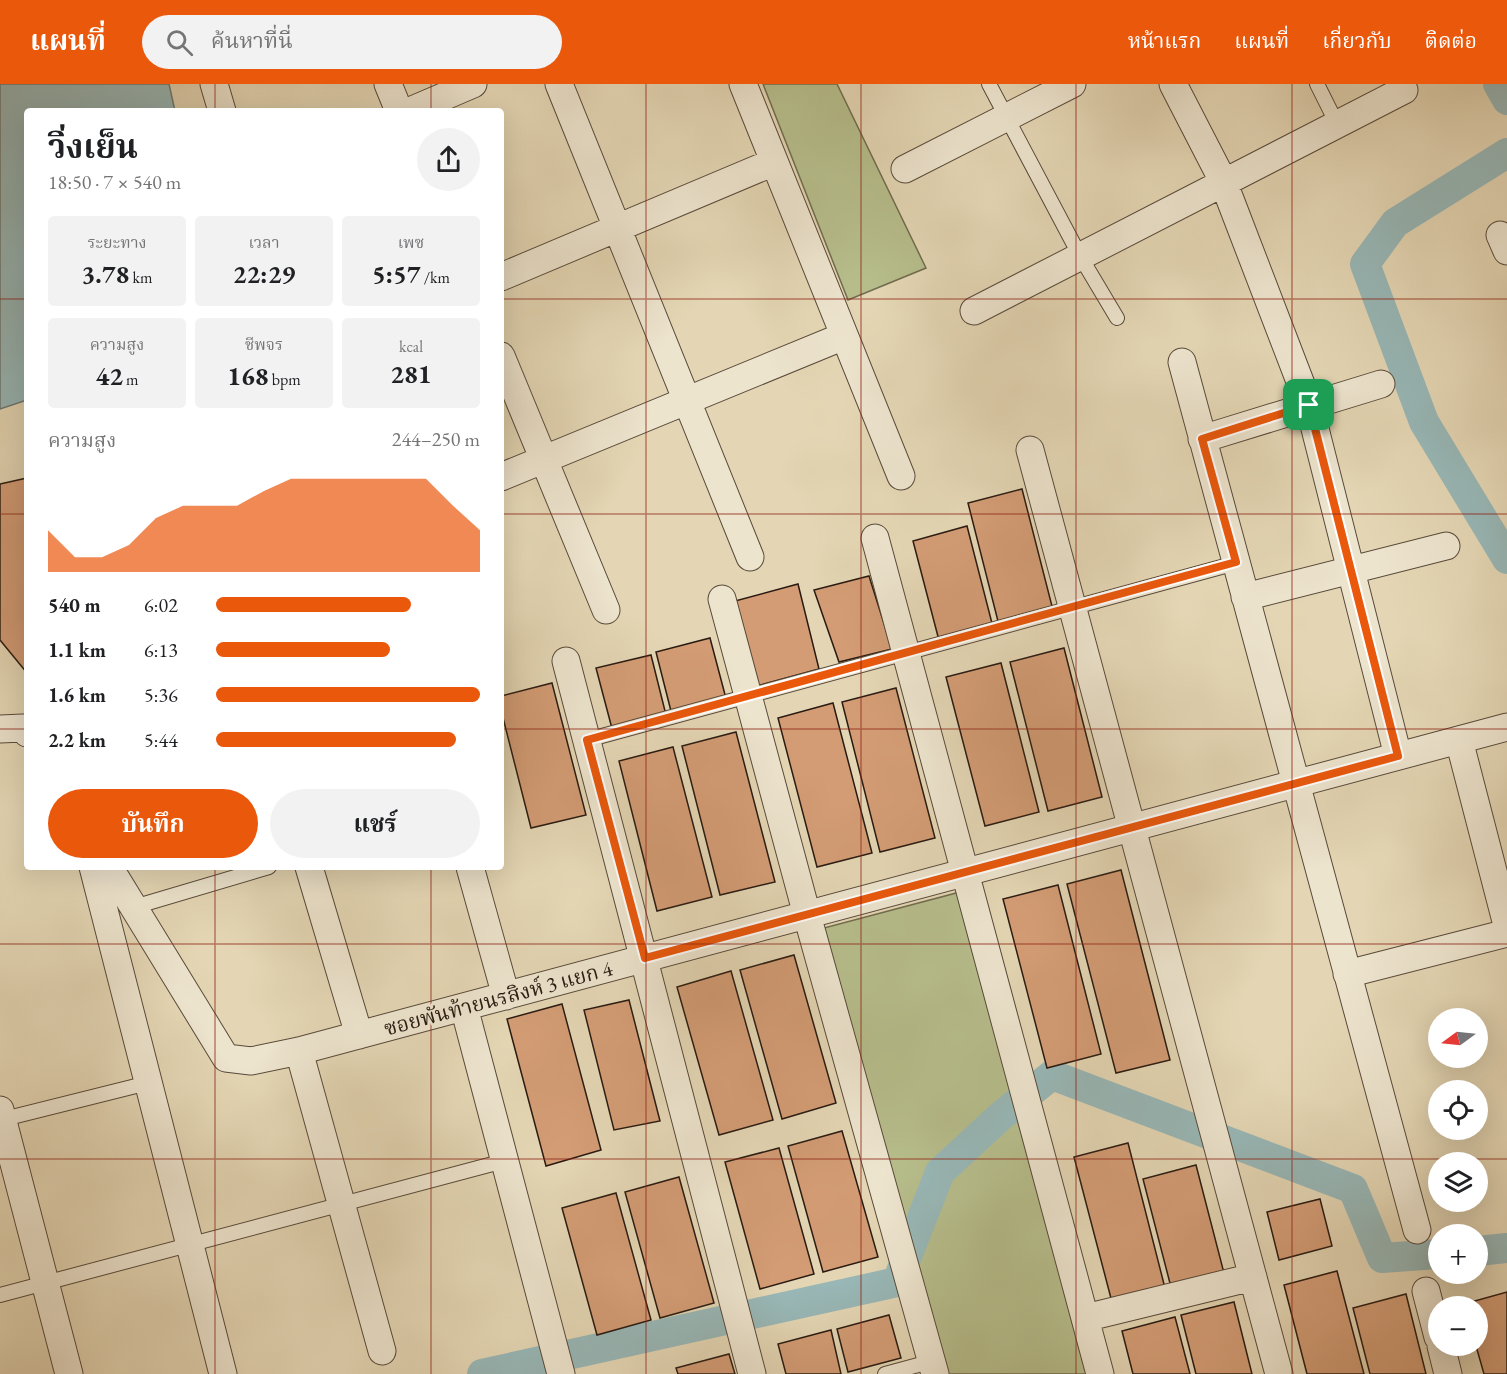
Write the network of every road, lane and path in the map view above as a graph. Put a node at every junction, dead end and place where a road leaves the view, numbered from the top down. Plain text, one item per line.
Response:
1 (214, 84) edge
2 (388, 84) edge
3 (474, 84) edge
4 (559, 84) edge
5 (743, 84) edge
6 (989, 84) edge
7 (1072, 84) edge
8 (1173, 84) edge
9 (1317, 84) edge
10 (1404, 90) dead end
11 (221, 108) edge
12 (398, 108) edge
13 (417, 108) edge
14 (1007, 117) junction
15 (1337, 124) junction
16 (774, 162) junction
17 (905, 169) dead end
18 (1223, 181) junction
19 (617, 228) junction
20 (1080, 256) junction
21 (504, 276) edge
22 (974, 311) dead end
23 (1117, 318) dead end
24 (844, 336) junction
25 (1182, 362) dead end
26 (504, 363) edge
27 (1381, 384) dead end
28 (687, 401) junction
29 (1309, 405) junction
30 (1202, 439) junction
31 (1030, 450) dead end
32 (544, 460) junction
33 (504, 476) edge
34 (901, 476) dead end
35 (875, 538) dead end
36 (1446, 546) dead end
37 (750, 557) dead end
38 (1236, 562) junction
39 (1351, 569) junction
40 (1245, 597) junction
41 (722, 599) dead end
42 (1073, 609) junction
43 (606, 610) dead end
44 (906, 652) junction
45 (566, 661) dead end
46 (747, 695) junction
47 (1507, 727) edge
48 (587, 740) junction
49 (1459, 740) junction
50 (1398, 756) junction
51 (1296, 784) junction
52 (1132, 828) junction
53 (94, 870) edge
54 (111, 870) edge
55 (259, 870) edge
56 (310, 870) edge
57 (471, 870) edge
58 (966, 873) junction
59 (134, 907) junction
60 (807, 915) junction
61 (1507, 925) edge
62 (1507, 933) edge
63 (645, 958) junction
64 (1347, 974) junction
65 (506, 996) junction
66 (464, 1007) junction
67 (359, 1035) junction
68 (298, 1051) junction
69 (148, 1083) junction
70 (1, 1117) edge
71 (504, 1161) junction
72 (342, 1206) junction
73 (1417, 1230) dead end
74 (189, 1243) junction
75 (1253, 1277) junction
76 (45, 1284) junction
77 (1426, 1291) dead end
78 (0, 1295) edge
79 (1428, 1299) edge
80 (1085, 1318) junction
81 (382, 1351) dead end
82 (1444, 1356) edge
83 (934, 1368) edge
84 (69, 1374) edge
85 (223, 1374) edge
86 (561, 1374) edge
87 (752, 1374) edge
88 (885, 1374) edge
89 (1100, 1374) edge
90 (1279, 1374) edge
91 (1448, 1374) edge

1 - 11 street
2 - 12 street
3 - 13 street
4 - 19 street
5 - 16 street
6 - 14 lane
7 - 14 street
8 - 18 street
9 - 15 lane
10 - 15 street
14 - 17 street
14 - 20 lane
15 - 18 street
16 - 19 street
16 - 24 street
18 - 20 street
18 - 29 street
19 - 21 street
19 - 28 street
20 - 22 street
20 - 23 lane
24 - 28 street
24 - 34 street
25 - 30 street
26 - 32 street
27 - 29 street
28 - 32 street
28 - 37 street
29 - 30 street
29 - 39 street
30 - 38 street
31 - 42 street
32 - 33 street
32 - 43 street
35 - 44 street
36 - 39 street
38 - 40 street
38 - 42 lane
39 - 40 street
39 - 50 street
40 - 51 street
41 - 46 street
42 - 44 lane
42 - 52 street
44 - 46 lane
44 - 58 street
45 - 48 street
46 - 48 lane
46 - 60 street
47 - 49 street, ซอยพันท้ายนรสิงห์ 3 แยก 4
48 - 63 street
49 - 50 street, ซอยพันท้ายนรสิงห์ 3 แยก 4
49 - 61 street
50 - 51 street, ซอยพันท้ายนรสิงห์ 3 แยก 4
51 - 52 street, ซอยพันท้ายนรสิงห์ 3 แยก 4
51 - 64 street
52 - 58 street, ซอยพันท้ายนรสิงห์ 3 แยก 4
52 - 75 street
53 - 69 street
54 - 59 street, ซอยพันท้ายนรสิงห์ 3 แยก 4
55 - 59 lane
56 - 67 street
57 - 65 street
58 - 60 street, ซอยพันท้ายนรสิงห์ 3 แยก 4
58 - 80 street
59 - 68 street, ซอยพันท้ายนรสิงห์ 3 แยก 4
60 - 63 street, ซอยพันท้ายนรสิงห์ 3 แยก 4
60 - 83 street
62 - 64 street
63 - 65 street, ซอยพันท้ายนรสิงห์ 3 แยก 4
63 - 87 street
64 - 73 street
65 - 66 street, ซอยพันท้ายนรสิงห์ 3 แยก 4
66 - 67 street, ซอยพันท้ายนรสิงห์ 3 แยก 4
66 - 71 street
67 - 68 street, ซอยพันท้ายนรสิงห์ 3 แยก 4
68 - 72 street
69 - 70 lane
69 - 74 street
70 - 76 street
71 - 72 lane
71 - 86 street
72 - 74 lane
72 - 81 street
74 - 76 lane
74 - 85 street
75 - 80 street
75 - 90 street
76 - 78 lane
76 - 84 street
77 - 79 street
80 - 89 street
82 - 91 street
83 - 88 lane

